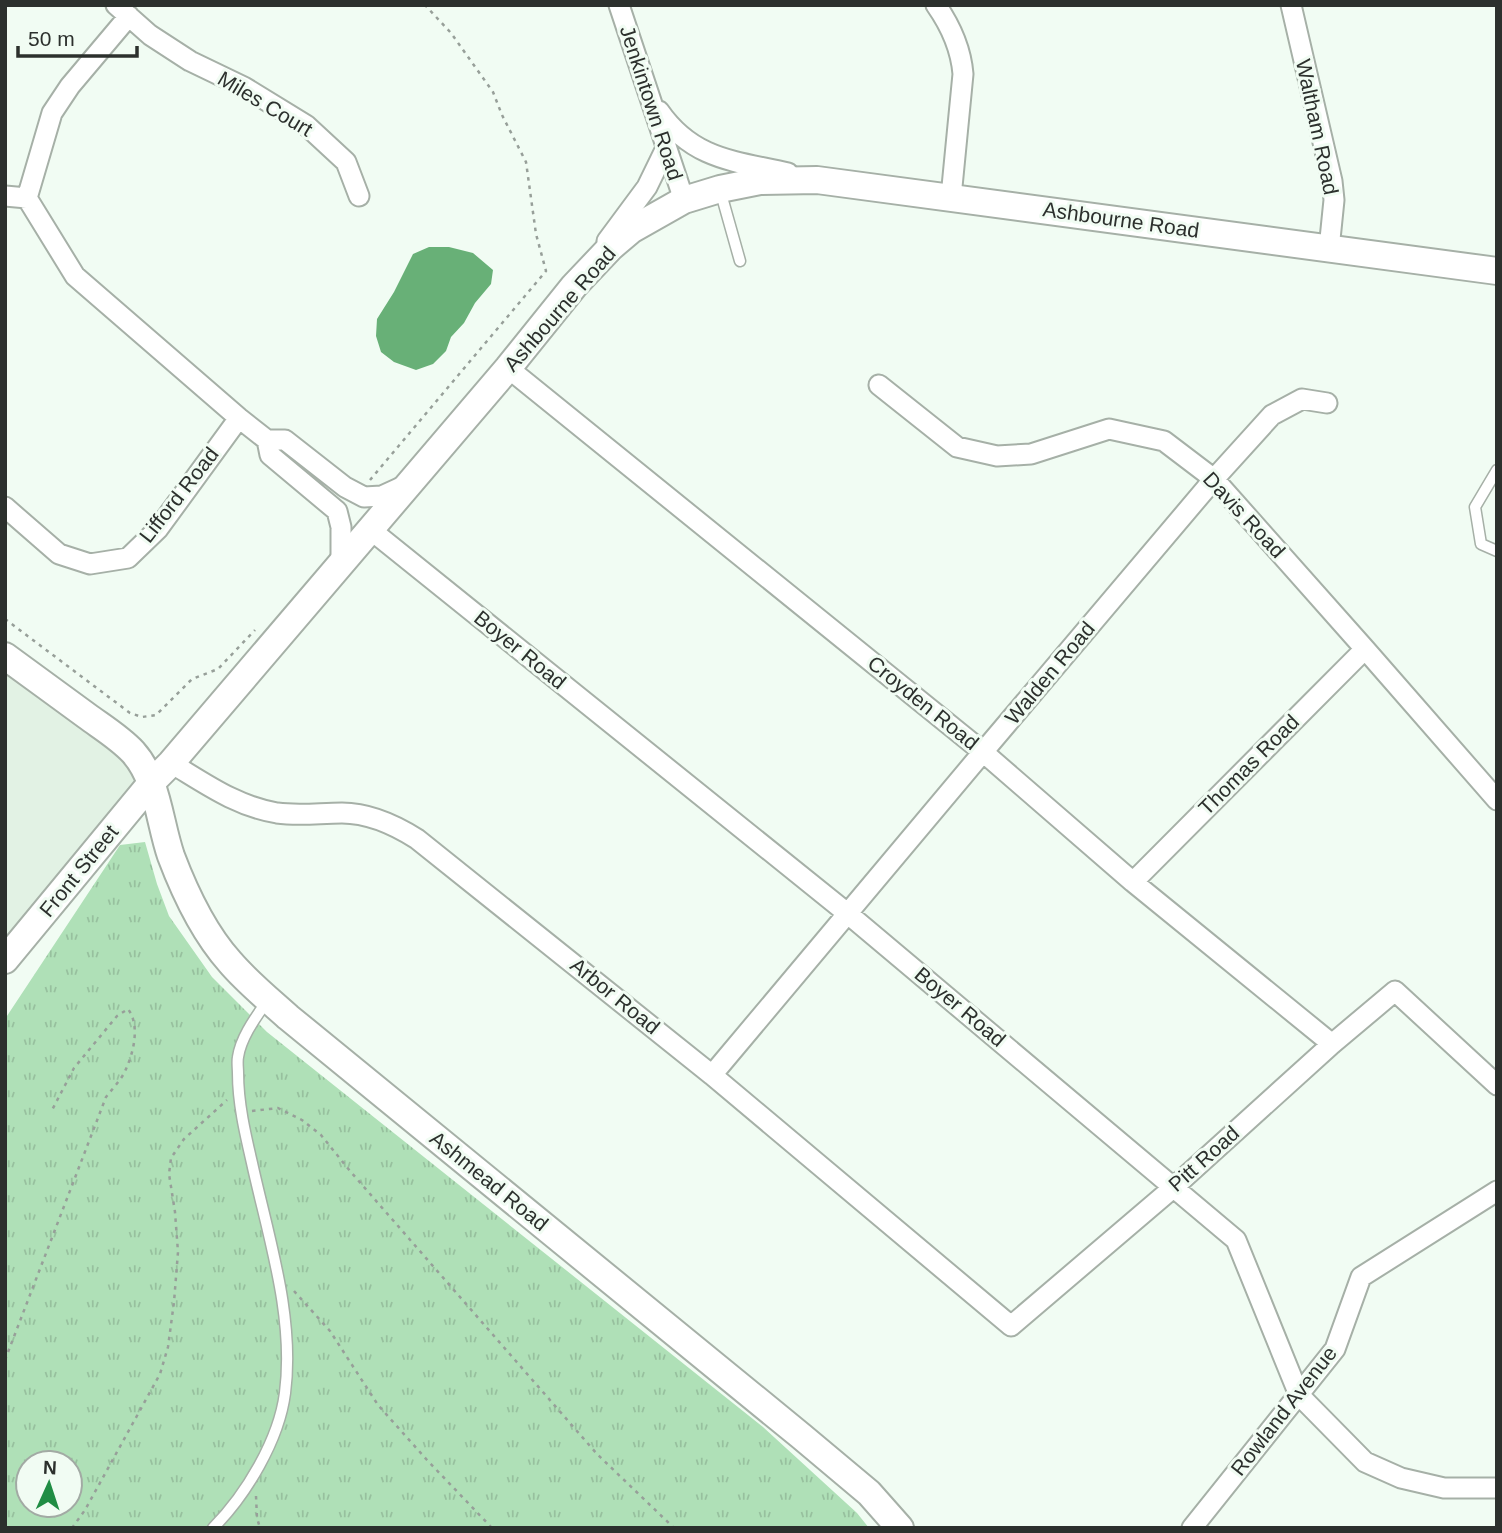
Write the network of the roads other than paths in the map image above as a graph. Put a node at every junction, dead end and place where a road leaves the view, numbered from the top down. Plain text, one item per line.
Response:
1 (619, 5) edge
2 (936, 5) edge
3 (1291, 5) edge
4 (122, 11) edge
5 (648, 94) junction
6 (666, 148) junction
7 (817, 180) junction
8 (720, 189) junction
9 (359, 196) dead end
10 (5, 197) edge
11 (951, 197) junction
12 (27, 198) junction
13 (684, 200) junction
14 (1329, 249) junction
15 (740, 261) dead end
16 (593, 266) junction
17 (1497, 271) edge
18 (508, 368) junction
19 (879, 385) dead end
20 (1327, 403) dead end
21 (239, 418) junction
22 (267, 440) junction
23 (1497, 470) edge
24 (1214, 479) junction
25 (412, 482) junction
26 (5, 507) edge
27 (370, 530) junction
28 (1497, 551) edge
29 (341, 563) junction
30 (1365, 649) junction
31 (5, 656) edge
32 (983, 752) junction
33 (171, 763) junction
34 (152, 782) junction
35 (1497, 800) edge
36 (1133, 882) junction
37 (847, 913) junction
38 (5, 960) edge
39 (268, 1000) junction
40 (1332, 1044) junction
41 (712, 1075) junction
42 (1497, 1085) edge
43 (1174, 1187) junction
44 (1497, 1191) edge
45 (1012, 1326) joint
46 (1299, 1395) junction
47 (1497, 1488) edge
48 (213, 1528) edge
49 (900, 1528) edge
50 (1192, 1528) edge

1 - 5 street, Jenkintown Road
2 - 11 street
3 - 14 street, Waltham Road
4 - 9 street, Miles Court
4 - 12 street
5 - 6 street, Jenkintown Road
5 - 7 street
6 - 13 street, Jenkintown Road
6 - 16 street
7 - 8 street, Ashbourne Road
7 - 11 street, Ashbourne Road
8 - 13 street, Ashbourne Road
8 - 15 lane
10 - 12 street
11 - 14 street, Ashbourne Road
12 - 21 street
13 - 16 street, Ashbourne Road
14 - 17 street, Ashbourne Road
16 - 18 street, Ashbourne Road
18 - 25 street, Ashbourne Road
18 - 32 street, Croyden Road
19 - 24 street, Davis Road
20 - 24 street, Walden Road
21 - 22 street
21 - 26 street, Lifford Road
22 - 25 street
22 - 29 street
23 - 28 lane
24 - 30 street, Davis Road
24 - 32 street, Walden Road
25 - 27 street, Ashbourne Road
27 - 29 street, Ashbourne Road
27 - 37 street, Boyer Road
29 - 33 street, Ashbourne Road
30 - 35 street, Davis Road
30 - 36 street, Thomas Road
31 - 34 street
32 - 36 street, Croyden Road
32 - 37 street, Walden Road
33 - 34 street, Ashbourne Road
33 - 41 street, Arbor Road
34 - 38 street, Front Street
34 - 39 street, Ashmead Road
36 - 40 street, Croyden Road
37 - 41 street, Walden Road
37 - 43 street, Boyer Road
39 - 48 lane
39 - 49 street, Ashmead Road
40 - 42 street, Pitt Road
40 - 43 street, Pitt Road
41 - 45 street, Arbor Road
43 - 45 street, Pitt Road
43 - 46 street, Boyer Road
44 - 46 street, Rowland Avenue
46 - 47 street, Boyer Road
46 - 50 street, Rowland Avenue

